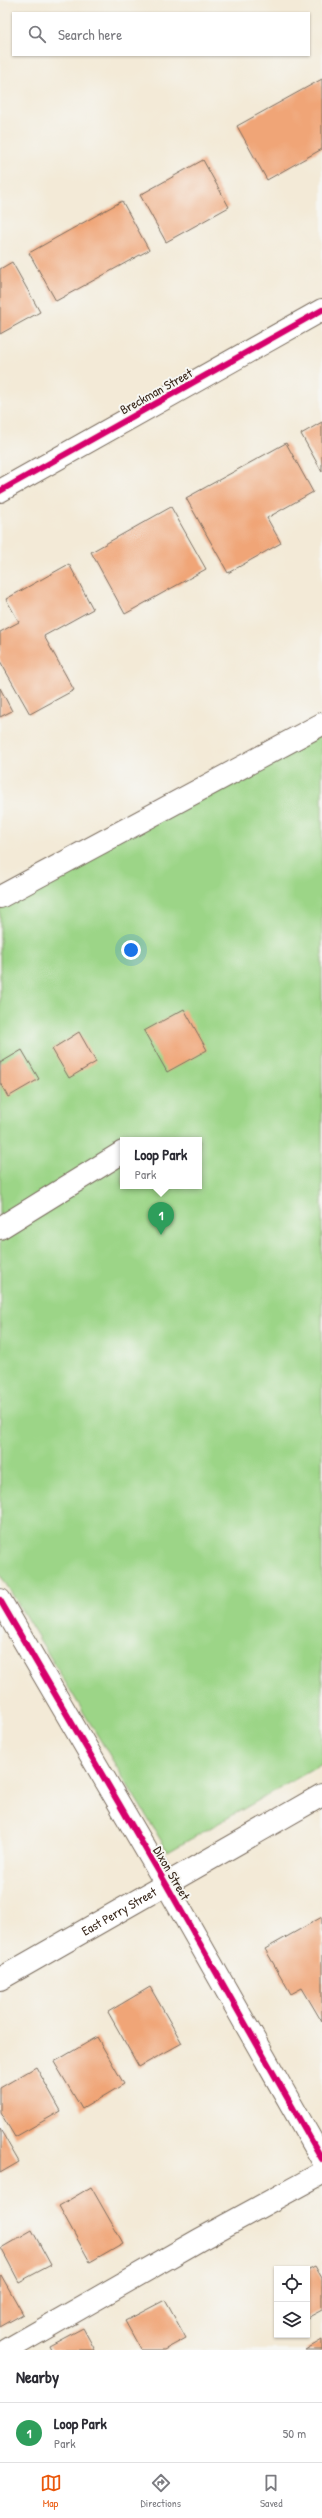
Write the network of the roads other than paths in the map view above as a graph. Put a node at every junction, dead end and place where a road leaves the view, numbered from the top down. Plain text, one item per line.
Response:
1 (322, 310) edge
2 (0, 491) edge
3 (322, 724) edge
4 (0, 897) edge
5 (120, 1154) edge
6 (0, 1228) edge
7 (1, 1605) edge
8 (322, 1795) edge
9 (166, 1884) junction
10 (0, 1979) edge
11 (322, 2159) edge
12 (322, 2173) edge
13 (6, 2350) edge

1 - 2 street, Breckman Street
3 - 4 street
5 - 6 street
7 - 9 street, Dixon Street
8 - 9 street, East Perry Street
9 - 10 street, East Perry Street
9 - 11 street, Dixon Street
12 - 13 street

